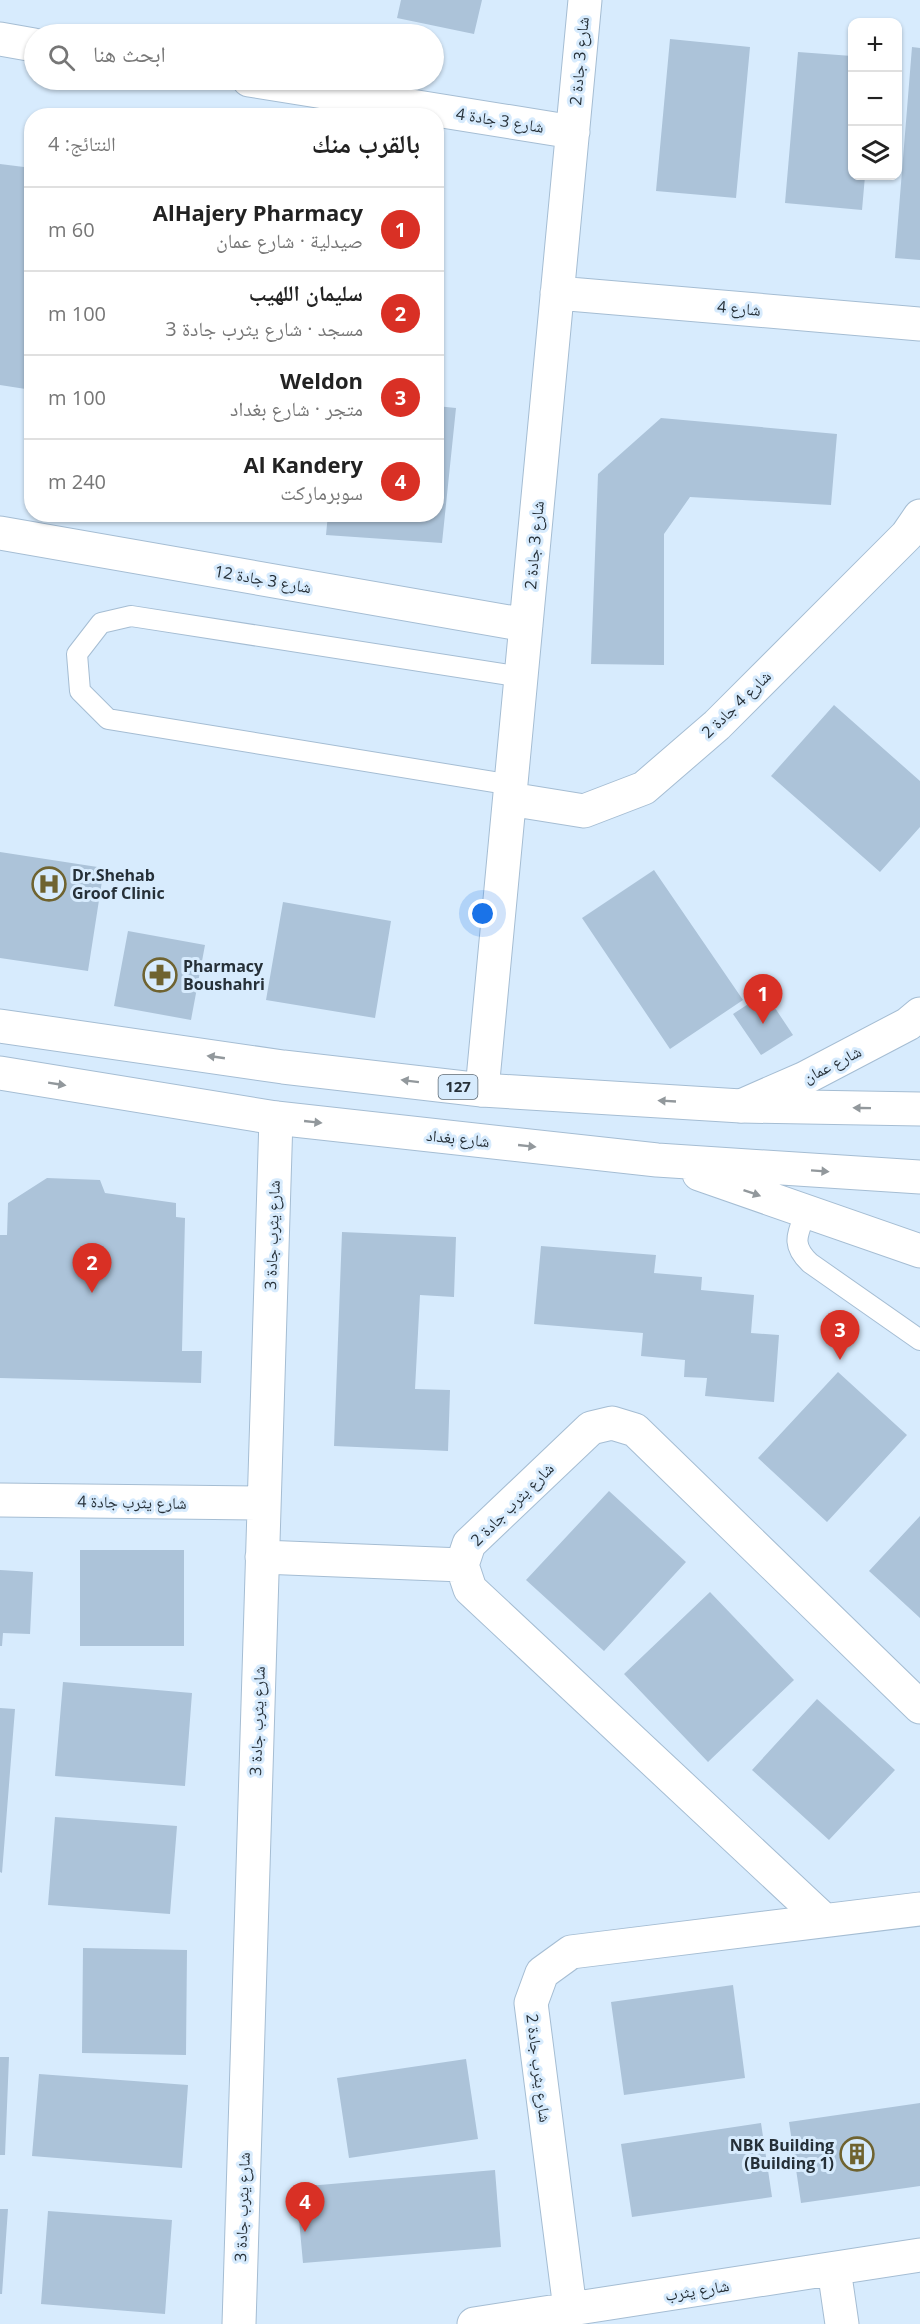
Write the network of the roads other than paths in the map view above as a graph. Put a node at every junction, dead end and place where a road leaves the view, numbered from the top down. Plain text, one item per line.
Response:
1 (585, 0) edge
2 (0, 39) edge
3 (24, 43) edge
4 (311, 90) edge
5 (423, 108) edge
6 (444, 111) edge
7 (573, 132) junction
8 (557, 293) junction
9 (920, 324) edge
10 (920, 516) edge
11 (0, 532) edge
12 (526, 625) junction
13 (522, 677) junction
14 (511, 792) junction
15 (920, 1014) edge
16 (0, 1026) edge
17 (0, 1073) edge
18 (482, 1090) junction
19 (741, 1106) junction
20 (920, 1109) edge
21 (276, 1118) junction
22 (657, 1160) junction
23 (920, 1177) edge
24 (807, 1212) junction
25 (920, 1251) edge
26 (920, 1340) edge
27 (0, 1500) edge
28 (263, 1503) junction
29 (262, 1557) junction
30 (462, 1565) junction
31 (920, 1707) edge
32 (920, 1910) edge
33 (824, 1920) junction
34 (920, 2256) edge
35 (834, 2269) junction
36 (570, 2309) junction
37 (238, 2324) edge
38 (474, 2324) edge
39 (842, 2324) edge

1 - 7 street, شارع 3 جادة 2
2 - 3 street
4 - 5 street, شارع 3 جادة 4
6 - 7 street, شارع 3 جادة 4
7 - 8 street, شارع 3 جادة 2
8 - 9 street, شارع 4
8 - 12 street, شارع 3 جادة 2
10 - 14 street, شارع 4 جادة 2
11 - 12 street, شارع 3 جادة 12
12 - 13 street, شارع 3 جادة 2
13 - 14 street, شارع 3 جادة 2
13 - 14 lane
14 - 18 street, شارع 3 جادة 2
15 - 19 street, شارع عمان
18 -> 16 street, 127
17 -> 21 street, شارع بغداد
19 -> 18 street, 127
20 -> 19 street, 127
21 -> 22 street, شارع بغداد
21 - 28 street, شارع يثرب جادة 3
22 -> 23 street, شارع بغداد
22 -> 24 street
24 - 25 street
24 - 26 lane
27 - 28 street, شارع يثرب جادة 4
28 - 29 street, شارع يثرب جادة 3
29 - 30 street
29 - 37 street, شارع يثرب جادة 3
30 - 31 street, شارع يثرب جادة 2
30 - 33 street, شارع يثرب جادة 2
32 - 33 street, شارع يثرب جادة 2
33 - 36 street, شارع يثرب جادة 2
34 - 35 street, شارع يثرب
35 - 36 street, شارع يثرب
35 - 39 street
36 - 38 street, شارع يثرب

